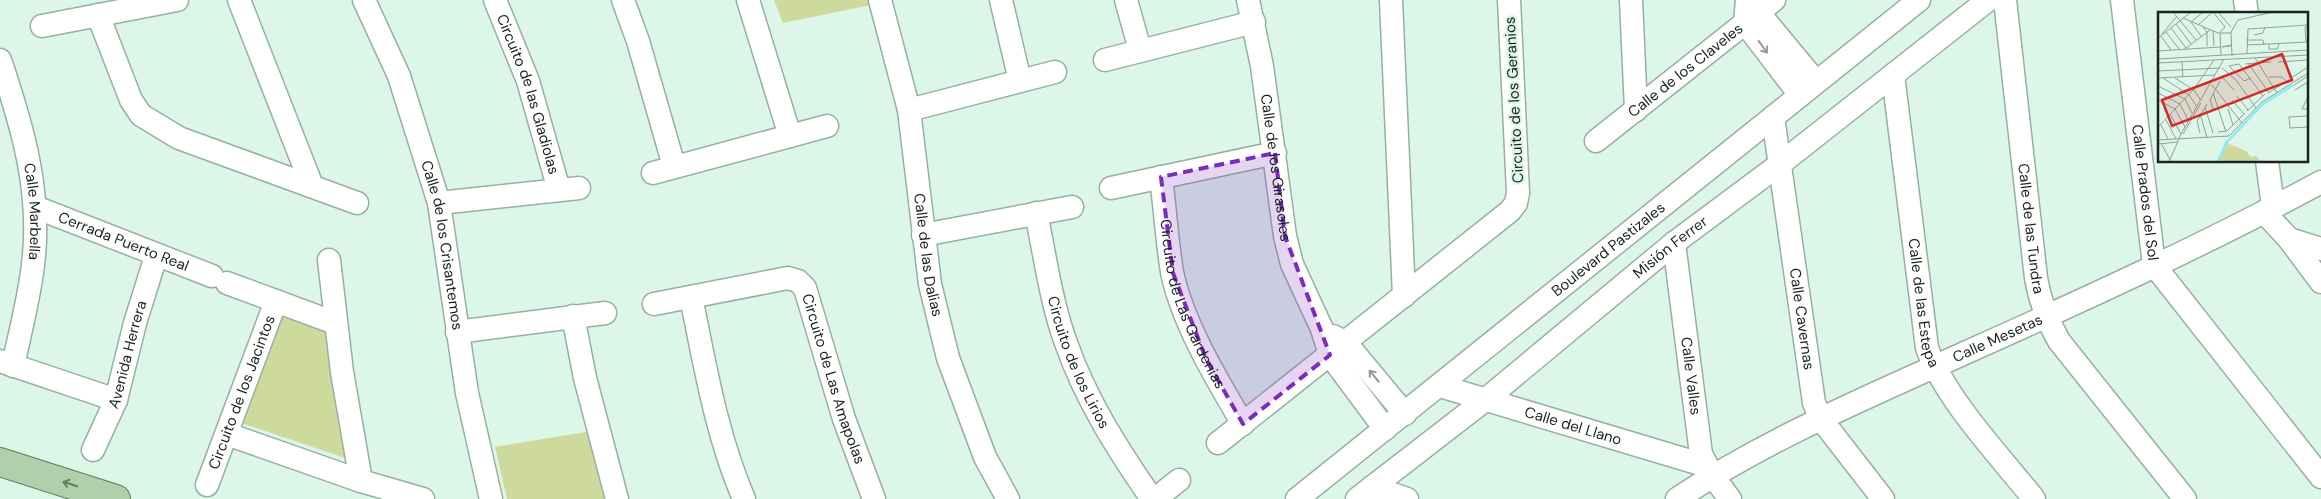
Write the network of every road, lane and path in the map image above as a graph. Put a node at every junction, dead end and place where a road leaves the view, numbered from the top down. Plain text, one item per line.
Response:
1 (177, 0) edge
2 (239, 0) edge
3 (364, 0) edge
4 (495, 0) edge
5 (622, 0) edge
6 (748, 0) edge
7 (880, 0) edge
8 (1001, 0) edge
9 (1126, 0) edge
10 (1248, 0) edge
11 (1391, 0) edge
12 (1509, 0) edge
13 (1631, 0) edge
14 (1919, 0) edge
15 (1988, 0) edge
16 (2005, 0) edge
17 (2122, 0) edge
18 (1754, 8) edge
19 (98, 15) junction
20 (1254, 22) junction
21 (42, 26) dead end
22 (1140, 50) junction
23 (0, 60) edge
24 (1105, 60) dead end
25 (1055, 72) dead end
26 (1893, 75) junction
27 (1020, 81) junction
28 (1808, 89) junction
29 (909, 110) junction
30 (1636, 110) junction
31 (1773, 117) junction
32 (827, 126) dead end
33 (790, 136) junction
34 (1596, 141) dead end
35 (1275, 153) junction
36 (2267, 162) edge
37 (1780, 164) junction
38 (1161, 177) junction
39 (2321, 182) edge
40 (312, 186) junction
41 (1111, 188) dead end
42 (357, 203) dead end
43 (438, 203) junction
44 (35, 207) junction
45 (1072, 207) dead end
46 (2269, 210) junction
47 (1036, 213) junction
48 (923, 234) junction
49 (2289, 239) junction
50 (1674, 243) junction
51 (2321, 249) edge
52 (156, 256) junction
53 (329, 260) dead end
54 (2154, 265) junction
55 (220, 279) joint
56 (2321, 282) edge
57 (1404, 296) junction
58 (691, 297) junction
59 (276, 301) junction
60 (654, 304) dead end
61 (605, 313) dead end
62 (573, 316) junction
63 (2045, 317) junction
64 (335, 323) junction
65 (457, 332) junction
66 (1338, 349) junction
67 (7, 364) edge
68 (1934, 367) junction
69 (1440, 386) junction
70 (116, 400) junction
71 (1485, 400) junction
72 (1405, 414) junction
73 (1821, 419) junction
74 (1243, 424) junction
75 (1385, 429) junction
76 (227, 434) junction
77 (1218, 443) dead end
78 (93, 450) dead end
79 (0, 462) edge
80 (1710, 471) junction
81 (2321, 477) edge
82 (361, 480) junction
83 (1179, 480) dead end
84 (207, 485) dead end
85 (1365, 493) edge
86 (109, 498) edge
87 (423, 499) edge
88 (491, 499) edge
89 (617, 499) edge
90 (744, 499) edge
91 (874, 499) edge
92 (1008, 499) edge
93 (1154, 499) edge
94 (1297, 499) edge
95 (1407, 499) edge
96 (1677, 499) edge
97 (1730, 499) edge
98 (1883, 499) edge
99 (2034, 499) edge
100 (2185, 499) edge

1 - 19 street
2 - 40 street
3 - 43 street, Calle de los Crisantemos
4 - 43 street, Circuito de las Gladiolas
5 - 33 street
6 - 33 street
7 - 29 street, Calle de las Dalias
8 - 27 street
9 - 22 street
10 - 20 street, Calle de los Girasoles
11 - 57 street
12 - 57 street, Circuito de los Geranios
13 - 30 street
14 - 28 street, Boulevard Pastizales
15 - 26 street, Misión Ferrer
16 - 63 street, Calle de las Tundra
17 - 54 street, Calle Prados del Sol
18 - 28 street
18 - 30 street, Calle de los Claveles
19 - 21 street
19 - 40 street
20 - 22 street
20 - 35 street, Calle de los Girasoles
22 - 24 street
23 - 44 street, Calle Marbella
25 - 27 street
26 - 37 street, Misión Ferrer
26 - 68 street, Calle de las Estepa
27 - 29 street
28 - 31 street, Boulevard Pastizales
29 - 48 street, Calle de las Dalias
30 - 34 street, Calle de los Claveles
31 - 37 street, Calle Cavernas
31 - 69 street, Boulevard Pastizales
32 - 33 street
35 - 38 street
35 - 66 street, Calle de los Girasoles
36 - 46 street
37 - 50 street, Misión Ferrer
37 - 73 street, Calle Cavernas
38 - 41 street
38 - 74 street, Circuito de Las Gardenias
39 - 46 street, Calle Mesetas
40 - 42 street
43 - 65 street, Calle de los Crisantemos
44 - 52 street, Cerrada Puerto Real
44 - 67 street, Calle Marbella
45 - 47 street
46 - 49 street
46 - 54 street, Calle Mesetas
47 - 48 street
47 - 93 street, Circuito de los Lirios
48 - 92 street, Calle de las Dalias
49 - 51 street
49 - 56 street
50 - 71 street, Misión Ferrer
50 - 80 street, Calle Valles
52 - 55 street, Cerrada Puerto Real
52 - 70 street, Avenida Herrera
53 - 64 street
54 - 63 street, Calle Mesetas
54 - 81 street, Calle Prados del Sol
55 - 59 street, Circuito de los Jacintos
57 - 66 street, Circuito de los Geranios
58 - 60 street, Circuito de Las Amapolas
58 - 90 street
58 - 91 street, Circuito de Las Amapolas
59 - 64 street, Circuito de los Jacintos
59 - 76 street, Circuito de los Jacintos
61 - 62 street
62 - 65 street
62 - 89 street
63 - 68 street, Calle Mesetas
63 - 100 street, Calle de las Tundra
64 - 82 street
65 - 88 street, Calle de los Crisantemos
72 -> 66 street, Calle de los Girasoles
66 - 74 street, Circuito de los Geranios
66 - 75 street, Calle de los Girasoles
67 - 70 street
68 - 73 street, Calle Mesetas
68 - 99 street, Calle de las Estepa
69 - 71 street, Calle del Llano
69 - 72 street, Boulevard Pastizales
70 - 78 street, Avenida Herrera
71 - 80 street, Calle del Llano
71 - 85 street, Misión Ferrer
72 - 75 street, Boulevard Pastizales
73 - 80 street, Calle Mesetas
73 - 98 street, Calle Cavernas
74 - 77 street, Circuito de los Geranios
75 - 94 street, Boulevard Pastizales
76 - 82 street
76 - 84 street, Circuito de los Jacintos
86 -> 79 main road
80 - 96 street, Calle Mesetas
80 - 97 street, Calle Valles
82 - 87 street
83 - 93 street
85 - 95 street

